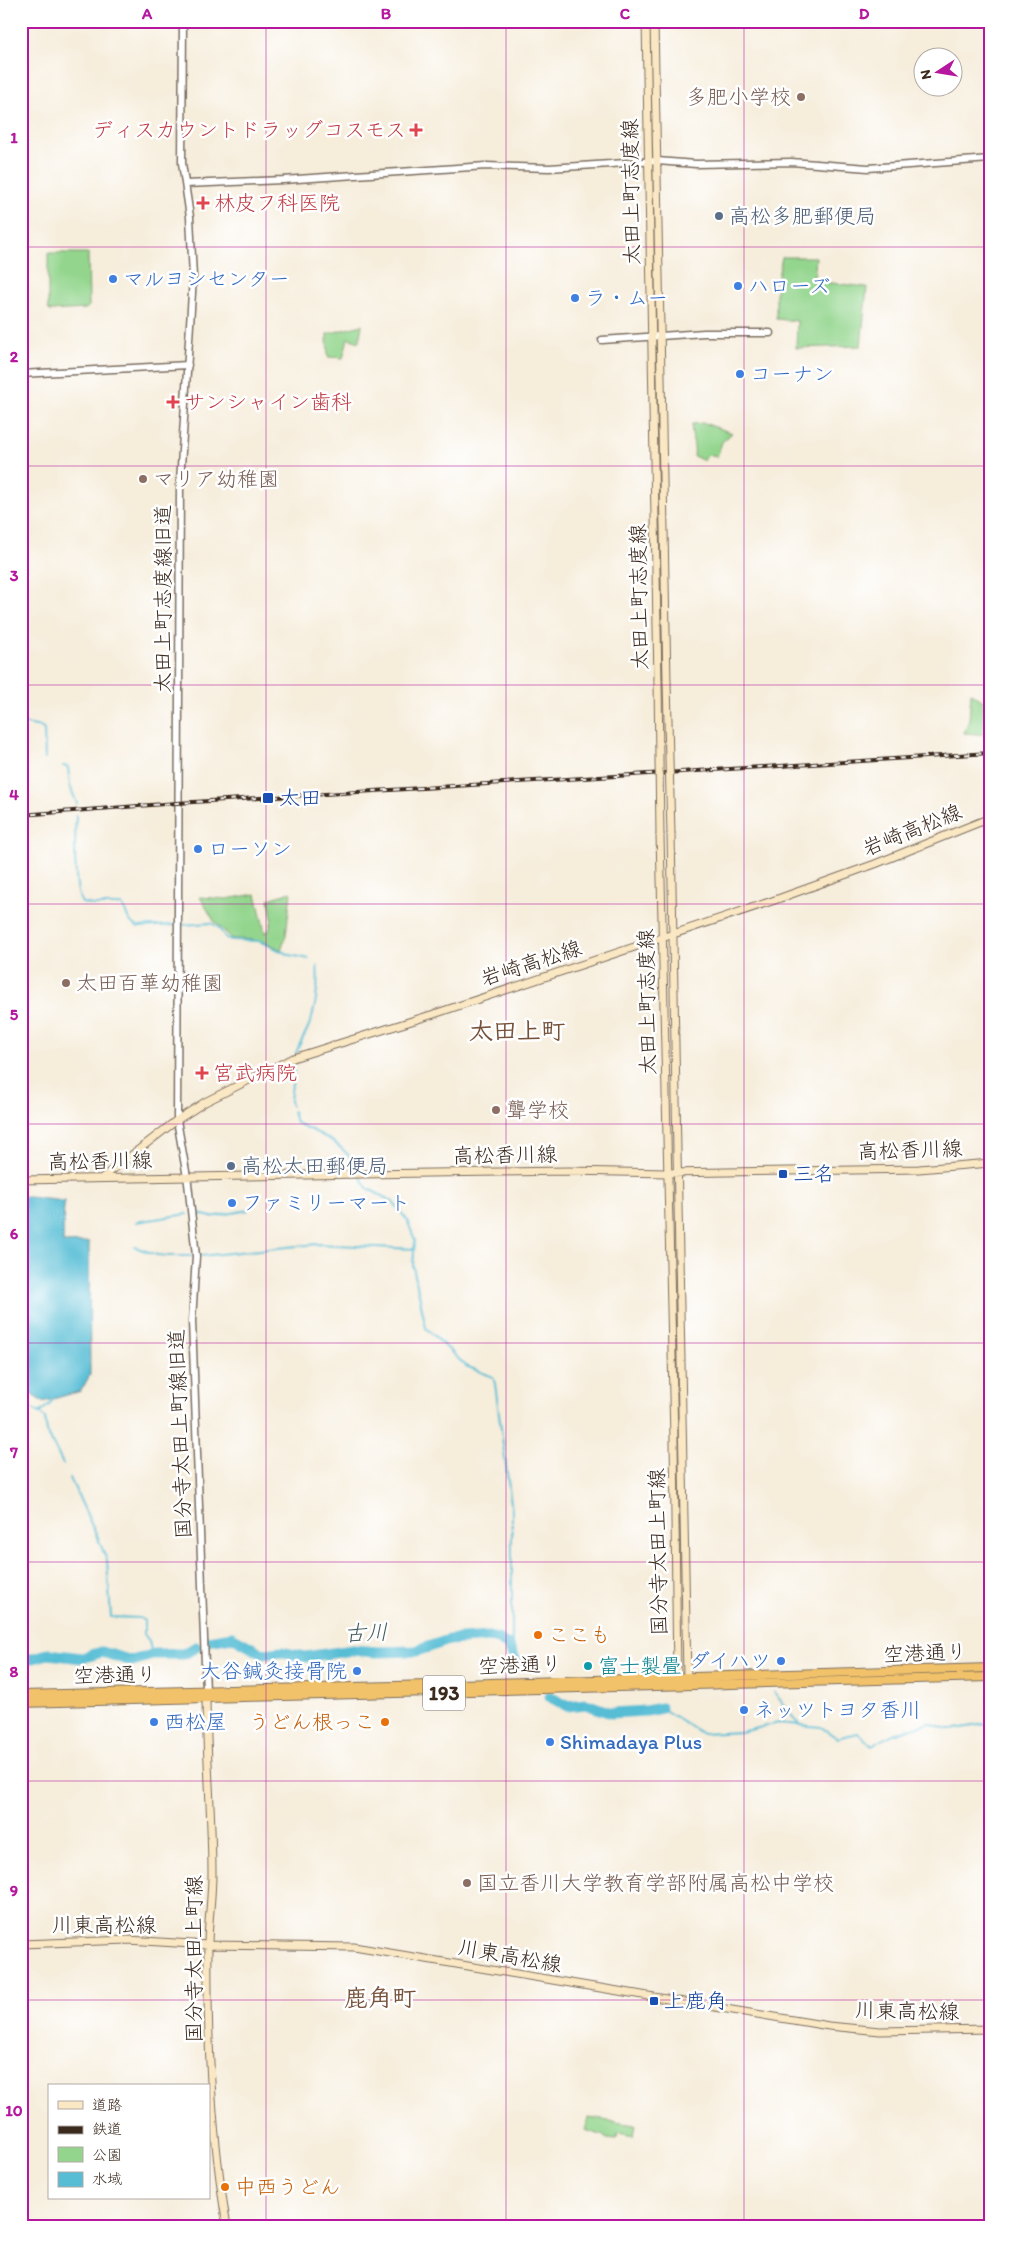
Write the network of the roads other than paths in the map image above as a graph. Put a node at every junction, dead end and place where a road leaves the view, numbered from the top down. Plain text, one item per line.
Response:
1 (183, 21) edge
2 (646, 21) edge
3 (654, 21) edge
4 (990, 159) edge
5 (648, 162) junction
6 (657, 162) junction
7 (186, 184) junction
8 (770, 333) dead end
9 (662, 336) junction
10 (651, 337) junction
11 (602, 340) dead end
12 (188, 365) junction
13 (21, 374) edge
14 (990, 818) edge
15 (673, 934) junction
16 (664, 938) junction
17 (177, 1120) junction
18 (990, 1163) edge
19 (677, 1172) junction
20 (667, 1173) junction
21 (186, 1177) junction
22 (102, 1178) junction
23 (21, 1180) edge
24 (990, 1668) edge
25 (677, 1677) junction
26 (687, 1677) junction
27 (990, 1677) edge
28 (683, 1685) junction
29 (21, 1695) edge
30 (206, 1695) junction
31 (21, 1703) edge
32 (21, 1944) edge
33 (208, 1945) junction
34 (990, 2029) edge
35 (227, 2226) edge

1 - 7 street, 太田上町志度線旧道
2 - 5 main road, 太田上町志度線
3 - 6 main road, 太田上町志度線
4 - 6 street
5 - 6 street
5 - 7 street
5 - 10 main road, 太田上町志度線
6 - 9 main road, 太田上町志度線
7 - 12 street, 太田上町志度線旧道
8 - 9 street
9 - 10 street
9 - 15 main road, 太田上町志度線, bridge
10 - 11 street
10 - 16 main road, 太田上町志度線, bridge
12 - 13 street
12 - 17 street, 太田上町志度線旧道
14 - 15 main road, 岩崎高松線
15 - 16 main road, 岩崎高松線
15 - 19 main road, 太田上町志度線
16 - 17 main road, 岩崎高松線
16 - 20 main road, 太田上町志度線
17 - 21 street, 太田上町志度線旧道
17 - 22 main road, 岩崎高松線
18 - 19 main road, 高松香川線
19 - 20 main road, 高松香川線
19 - 26 main road, 国分寺太田上町線
20 - 21 main road, 高松香川線
20 - 25 main road, 国分寺太田上町線
21 - 22 main road, 高松香川線
21 - 30 street, 国分寺太田上町線旧道
22 - 23 main road, 高松香川線
24 - 26 highway, 空港通り / 193
25 - 26 highway, 空港通り / 193
25 - 28 main road
25 - 30 highway, 空港通り / 193
26 - 28 main road, 国分寺太田上町線
27 - 28 highway, 空港通り / 193
28 - 30 highway, 空港通り / 193
29 - 30 highway, 空港通り / 193
30 - 31 highway, 空港通り / 193
30 - 33 main road, 国分寺太田上町線
32 - 33 main road, 川東高松線
33 - 34 main road, 川東高松線
33 - 35 main road, 国分寺太田上町線

